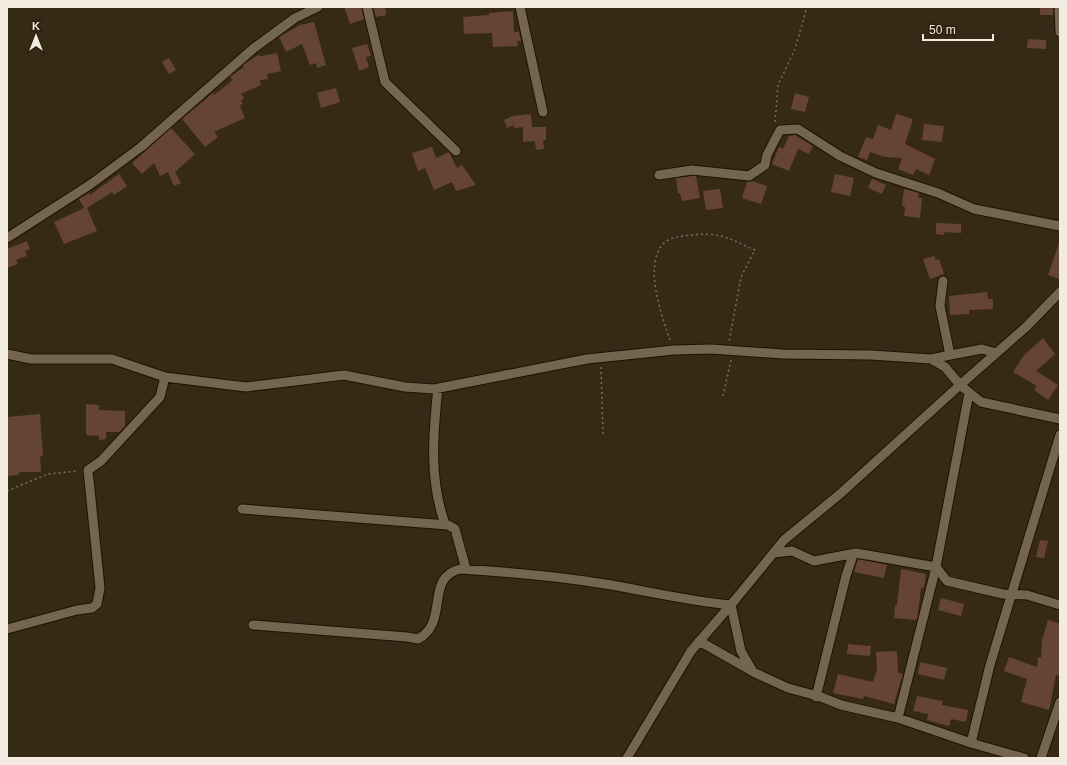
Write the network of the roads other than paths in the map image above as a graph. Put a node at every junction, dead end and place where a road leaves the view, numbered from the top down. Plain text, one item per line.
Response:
1 (318, 7) edge
2 (367, 7) edge
3 (520, 7) edge
4 (1059, 7) edge
5 (1060, 32) edge
6 (543, 112) dead end
7 (456, 151) dead end
8 (659, 175) dead end
9 (1060, 226) edge
10 (7, 238) edge
11 (943, 281) dead end
12 (1060, 292) edge
13 (996, 353) junction
14 (7, 354) edge
15 (950, 355) junction
16 (931, 359) junction
17 (165, 377) junction
18 (960, 385) junction
19 (438, 388) junction
20 (969, 393) junction
21 (1060, 419) edge
22 (1060, 435) edge
23 (242, 509) dead end
24 (445, 524) junction
25 (773, 553) junction
26 (856, 553) junction
27 (936, 567) junction
28 (466, 569) junction
29 (1011, 594) junction
30 (731, 605) junction
31 (1060, 605) edge
32 (253, 626) dead end
33 (7, 629) edge
34 (699, 641) junction
35 (753, 672) junction
36 (816, 697) junction
37 (1060, 702) edge
38 (898, 718) junction
39 (971, 743) junction
40 (627, 758) edge
41 (1024, 758) edge
42 (1041, 758) edge

1 - 10 street
2 - 7 street
3 - 6 street
4 - 5 street
8 - 9 street
11 - 15 street
12 - 13 street
13 - 15 street
13 - 18 street
14 - 17 street
15 - 16 street
16 - 18 street
16 - 19 street
17 - 19 street
17 - 33 street
18 - 20 street
18 - 25 street
19 - 24 street
20 - 21 street
20 - 27 street
22 - 29 street
23 - 24 street
24 - 28 street
25 - 26 street
25 - 30 street
26 - 27 street
26 - 36 street
27 - 29 street
27 - 38 street
28 - 30 street
28 - 32 street
29 - 31 street
29 - 39 street
30 - 34 street
30 - 35 street
34 - 35 street
34 - 40 street
35 - 36 street
36 - 38 street
37 - 42 street
38 - 39 street
39 - 41 street

